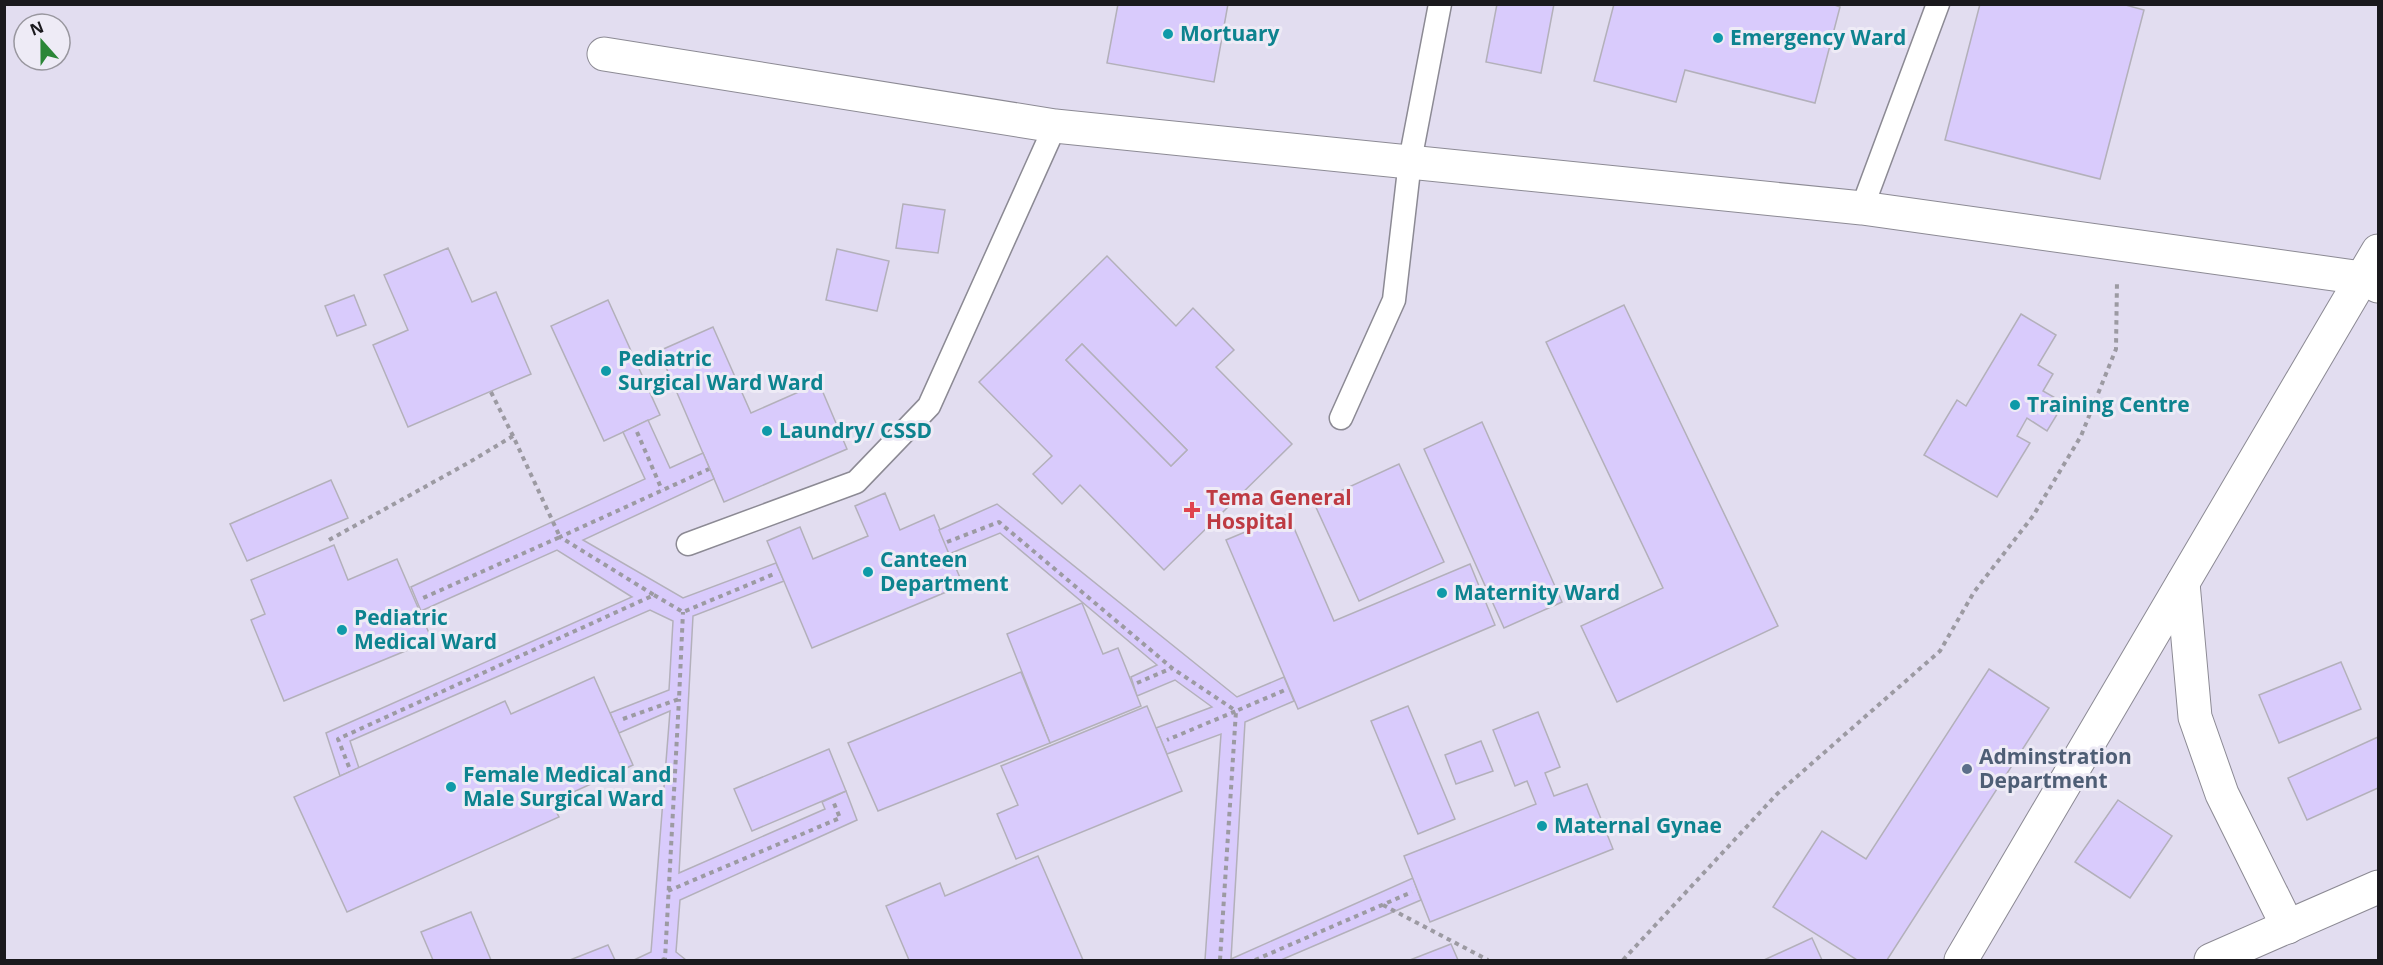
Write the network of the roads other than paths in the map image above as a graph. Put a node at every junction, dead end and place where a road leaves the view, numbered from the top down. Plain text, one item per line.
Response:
1 (1440, 4) edge
2 (1938, 4) edge
3 (604, 54) dead end
4 (1055, 126) junction
5 (1410, 161) junction
6 (1862, 208) junction
7 (2373, 272) edge
8 (1341, 418) dead end
9 (688, 544) dead end
10 (2183, 583) junction
11 (2379, 887) edge
12 (2288, 927) junction
13 (1961, 960) edge
14 (2211, 960) edge

1 - 5 lane
2 - 6 lane
3 - 4 street
4 - 5 street
4 - 9 lane
5 - 6 street
5 - 8 lane
6 - 7 street
7 - 10 street
10 - 12 street
10 - 13 street
11 - 12 street
12 - 14 street

